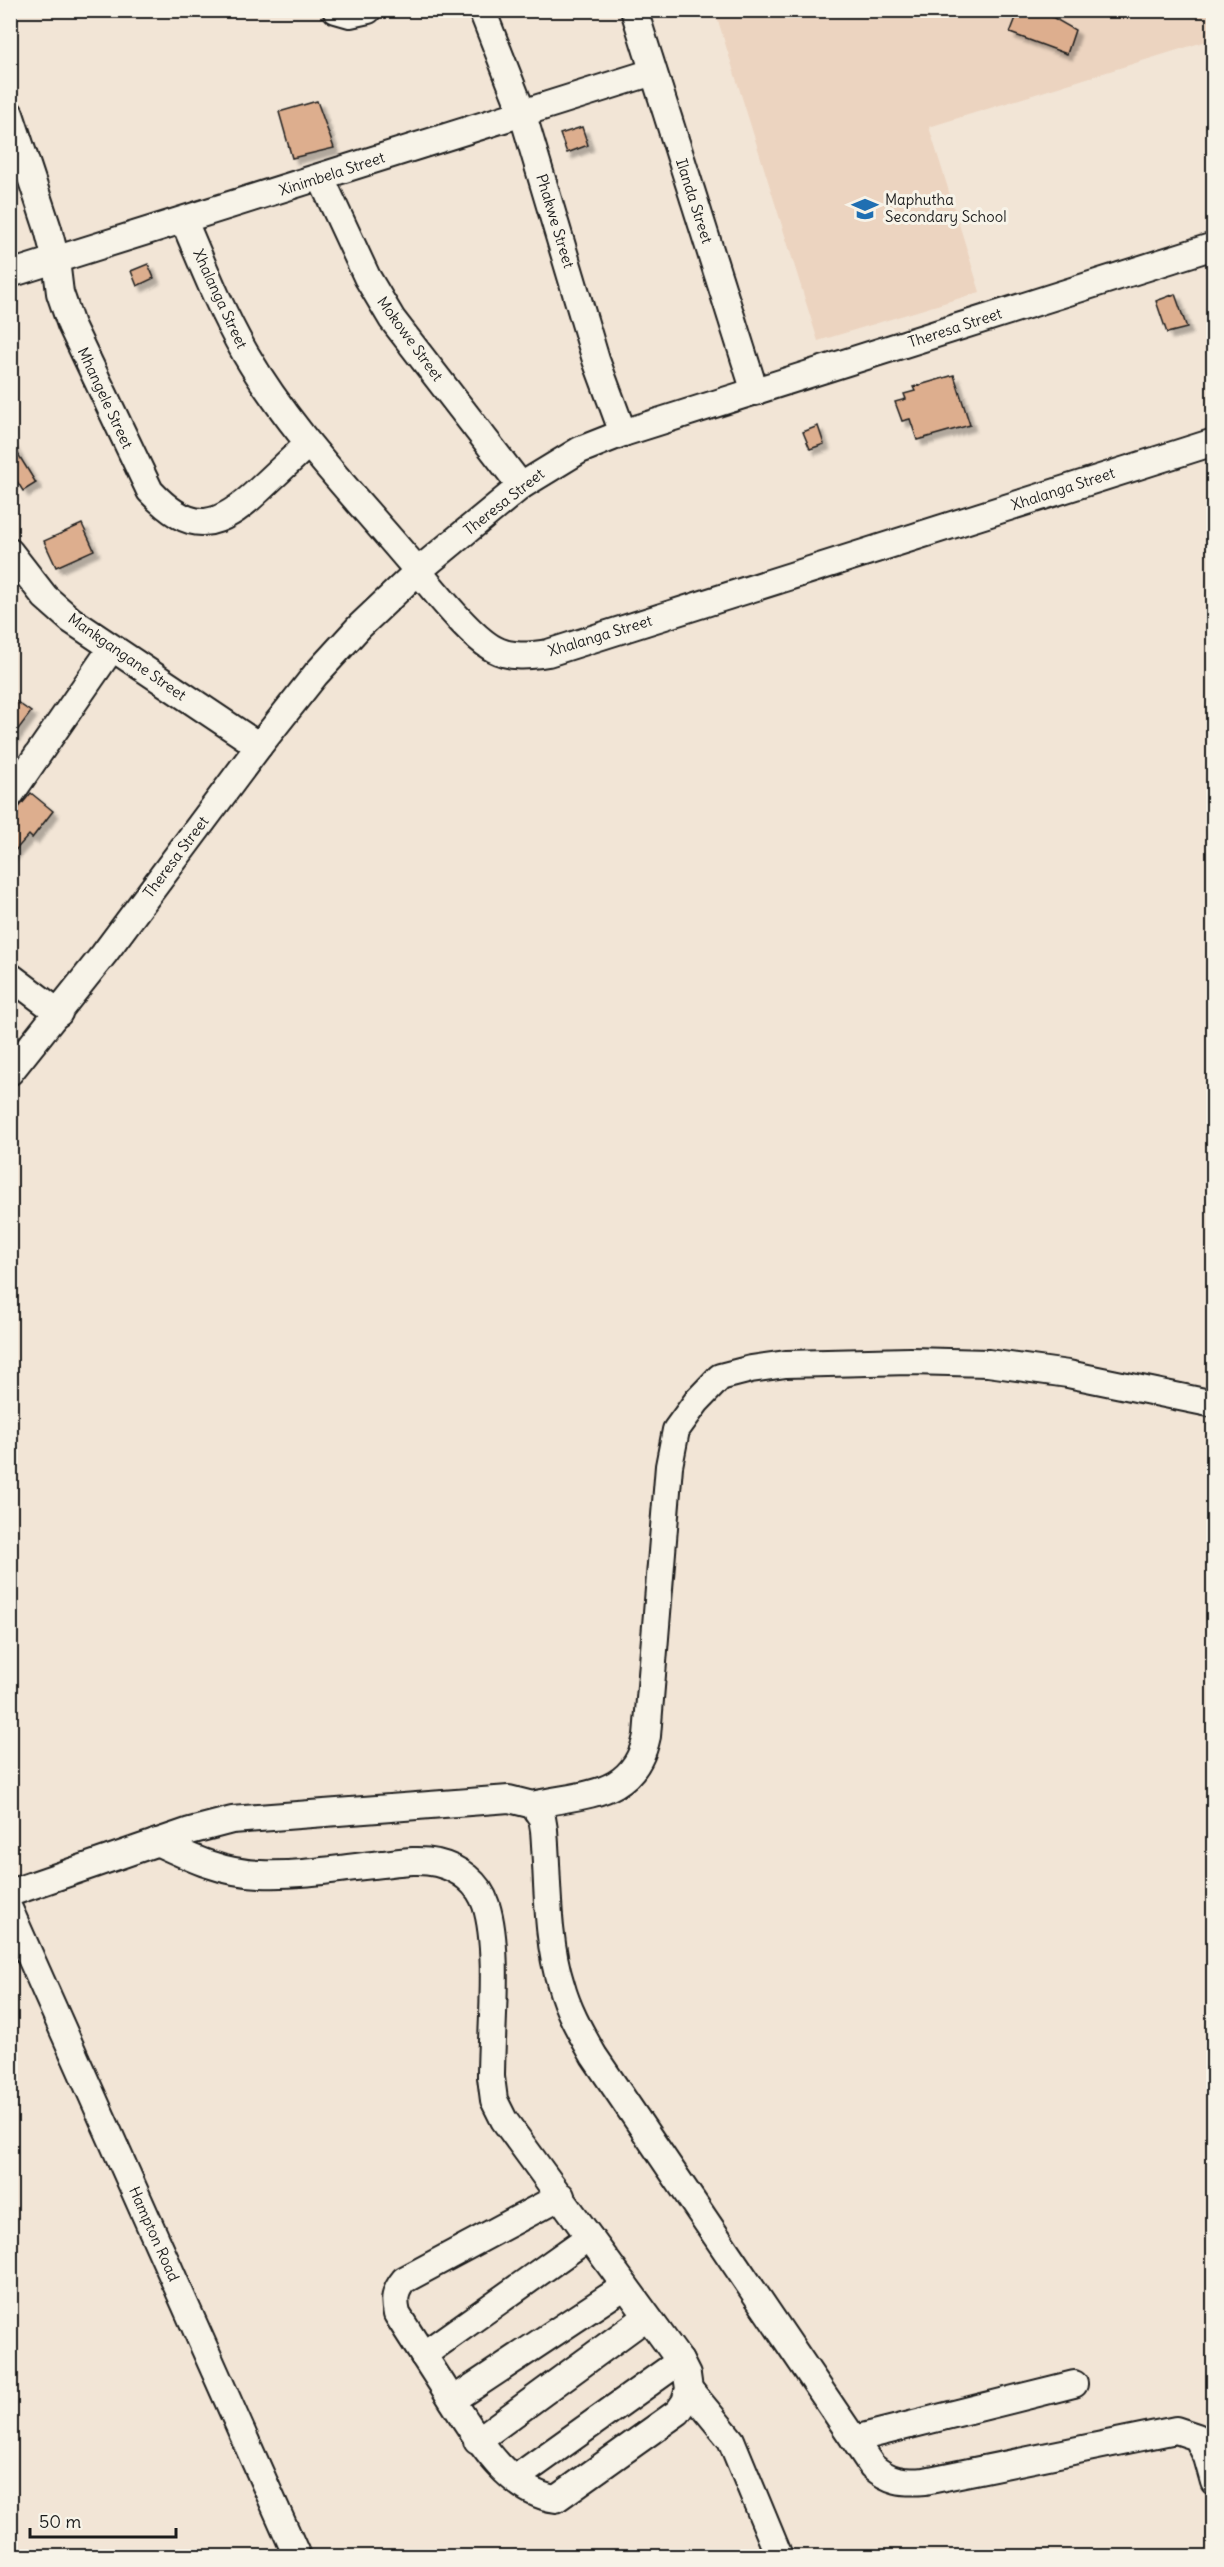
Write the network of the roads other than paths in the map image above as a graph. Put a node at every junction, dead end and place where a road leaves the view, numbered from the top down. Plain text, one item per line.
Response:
1 (336, 10) edge
2 (368, 10) edge
3 (482, 10) edge
4 (634, 10) edge
5 (653, 72) junction
6 (522, 112) junction
7 (10, 114) edge
8 (321, 178) junction
9 (184, 221) junction
10 (1211, 255) edge
11 (56, 260) junction
12 (10, 274) edge
13 (755, 392) junction
14 (623, 433) junction
15 (1214, 442) edge
16 (308, 444) junction
17 (521, 486) junction
18 (10, 552) edge
19 (418, 571) junction
20 (111, 649) junction
21 (258, 746) junction
22 (13, 785) edge
23 (10, 976) edge
24 (59, 1013) junction
25 (10, 1072) edge
26 (1214, 1404) edge
27 (533, 1805) junction
28 (157, 1842) junction
29 (10, 1893) edge
30 (10, 1911) edge
31 (561, 2196) junction
32 (589, 2237) junction
33 (625, 2286) junction
34 (645, 2318) junction
35 (423, 2355) junction
36 (680, 2361) junction
37 (1074, 2384) dead end
38 (689, 2389) junction
39 (453, 2400) junction
40 (854, 2439) junction
41 (477, 2441) junction
42 (516, 2478) junction
43 (1214, 2482) edge
44 (297, 2556) edge
45 (779, 2556) edge

1 - 2 street
3 - 6 street, Phakwe Street
4 - 5 street, Ilanda Street
5 - 6 street, Xinimbela Street
5 - 13 street, Ilanda Street
6 - 8 street, Xinimbela Street
6 - 14 street, Phakwe Street
7 - 11 street, Mhangele Street
8 - 9 street, Xinimbela Street
8 - 17 street, Mokowe Street
9 - 11 street, Xinimbela Street
9 - 16 street, Xhalanga Street
10 - 13 street, Theresa Street
11 - 12 street, Xinimbela Street
11 - 16 street, Mhangele Street
13 - 14 street, Theresa Street
14 - 17 street, Theresa Street
15 - 19 street, Xhalanga Street
16 - 19 street, Xhalanga Street
17 - 19 street, Theresa Street
18 - 20 street, Mankgangane Street
19 - 21 street, Theresa Street
20 - 21 street, Mankgangane Street
20 - 22 street
21 - 24 street, Theresa Street
23 - 24 street
24 - 25 street, Theresa Street
26 - 27 street
27 - 28 street
27 - 40 street
28 - 29 street
28 - 31 street
30 - 44 street, Hampton Road
31 - 32 street
31 - 35 street
32 - 33 street
32 - 35 street
33 - 34 street
33 - 39 street
34 - 36 street
34 - 41 street
35 - 39 street
36 - 38 street
36 - 42 street
37 - 40 street
38 - 42 street
38 - 45 street
39 - 41 street
40 - 43 street
41 - 42 street

